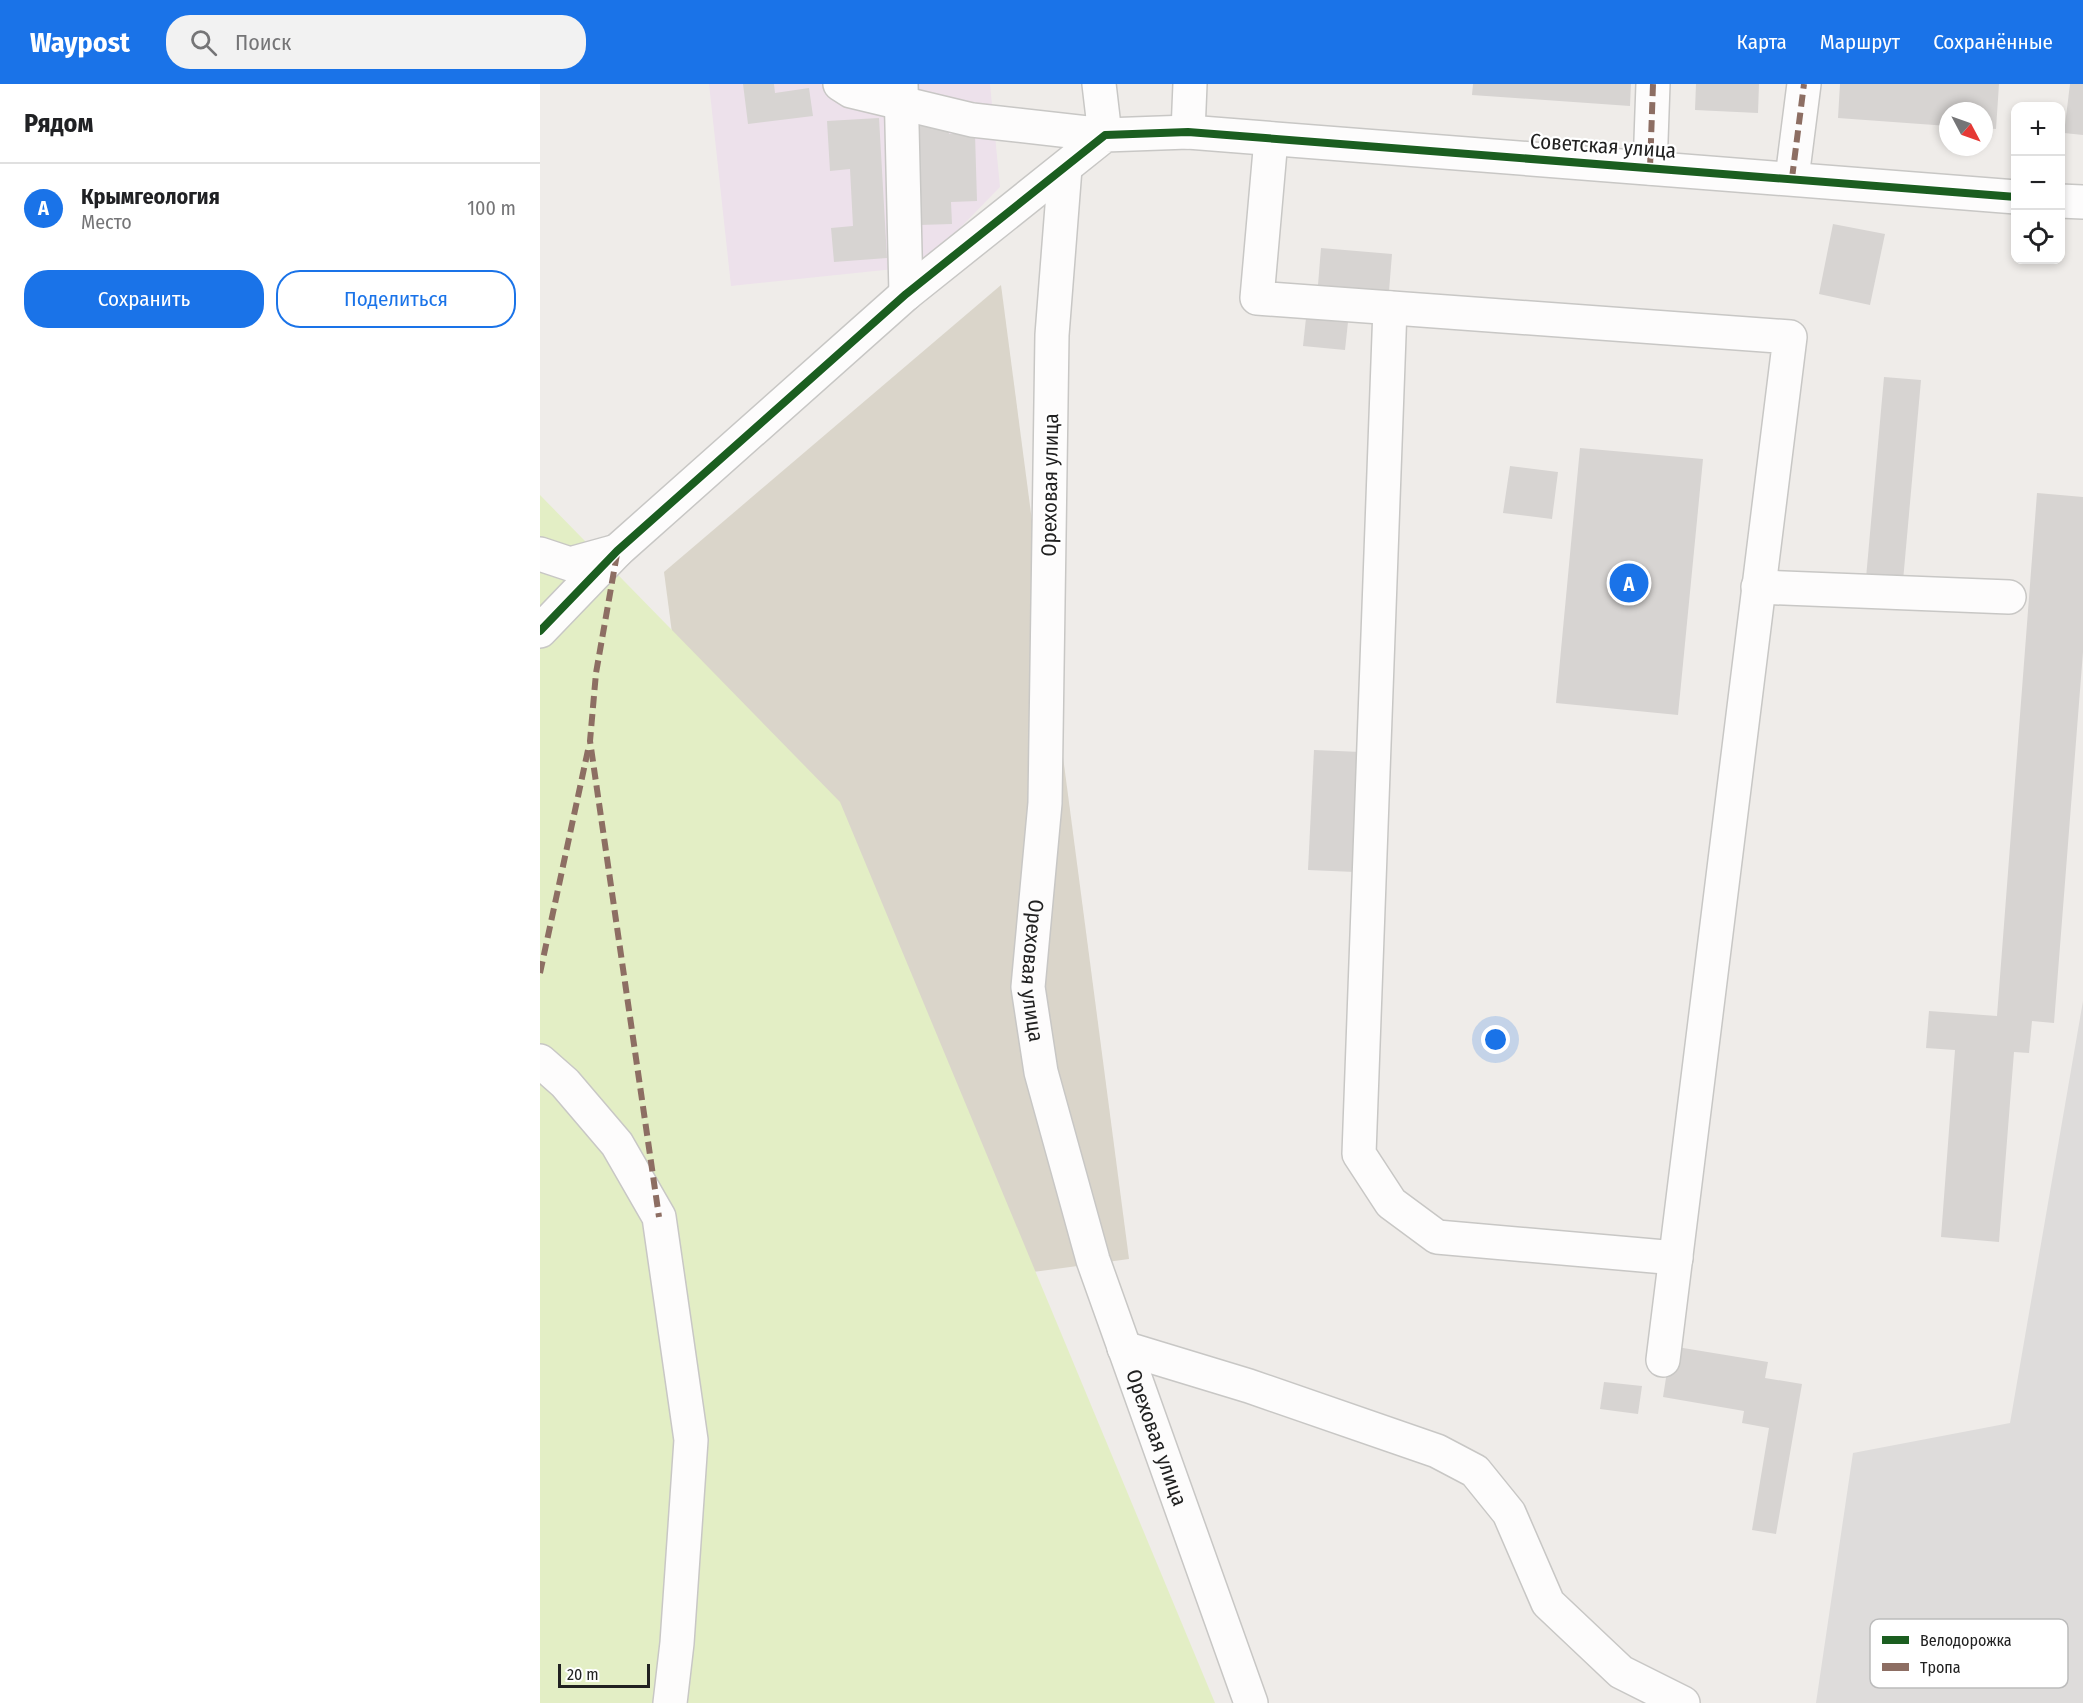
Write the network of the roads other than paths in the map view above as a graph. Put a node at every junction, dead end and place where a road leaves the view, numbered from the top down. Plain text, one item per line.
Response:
1 (840, 84) edge
2 (1099, 84) edge
3 (1191, 84) edge
4 (1653, 84) edge
5 (1804, 84) edge
6 (902, 94) edge
7 (1188, 132) junction
8 (1105, 135) junction
9 (1271, 139) junction
10 (1065, 168) junction
11 (1650, 168) junction
12 (1792, 178) junction
13 (2011, 197) edge
14 (2065, 201) edge
15 (2083, 202) edge
16 (906, 294) junction
17 (1390, 308) junction
18 (617, 551) junction
19 (540, 554) edge
20 (1758, 588) junction
21 (2009, 597) dead end
22 (540, 631) edge
23 (540, 1061) edge
24 (1676, 1258) junction
25 (1124, 1348) junction
26 (1664, 1360) dead end
27 (670, 1703) edge
28 (1251, 1703) edge
29 (1683, 1703) edge

1 - 6 street, Советская улица
2 - 8 street
3 - 7 street
4 - 11 street
5 - 12 street
6 - 8 street, Советская улица
6 - 16 street
7 - 8 street, Советская улица
7 - 9 street, Советская улица
8 - 10 street
9 - 11 street, Советская улица
9 - 17 street
10 - 16 street
10 - 25 street, Ореховая улица
11 - 12 street, Советская улица
12 - 13 street, Советская улица
14 - 15 street
16 - 18 street
17 - 20 street
17 - 24 street
18 - 19 street
18 - 22 street
20 - 21 street
20 - 24 street
23 - 27 street
24 - 26 street
25 - 28 street, Ореховая улица
25 - 29 street

